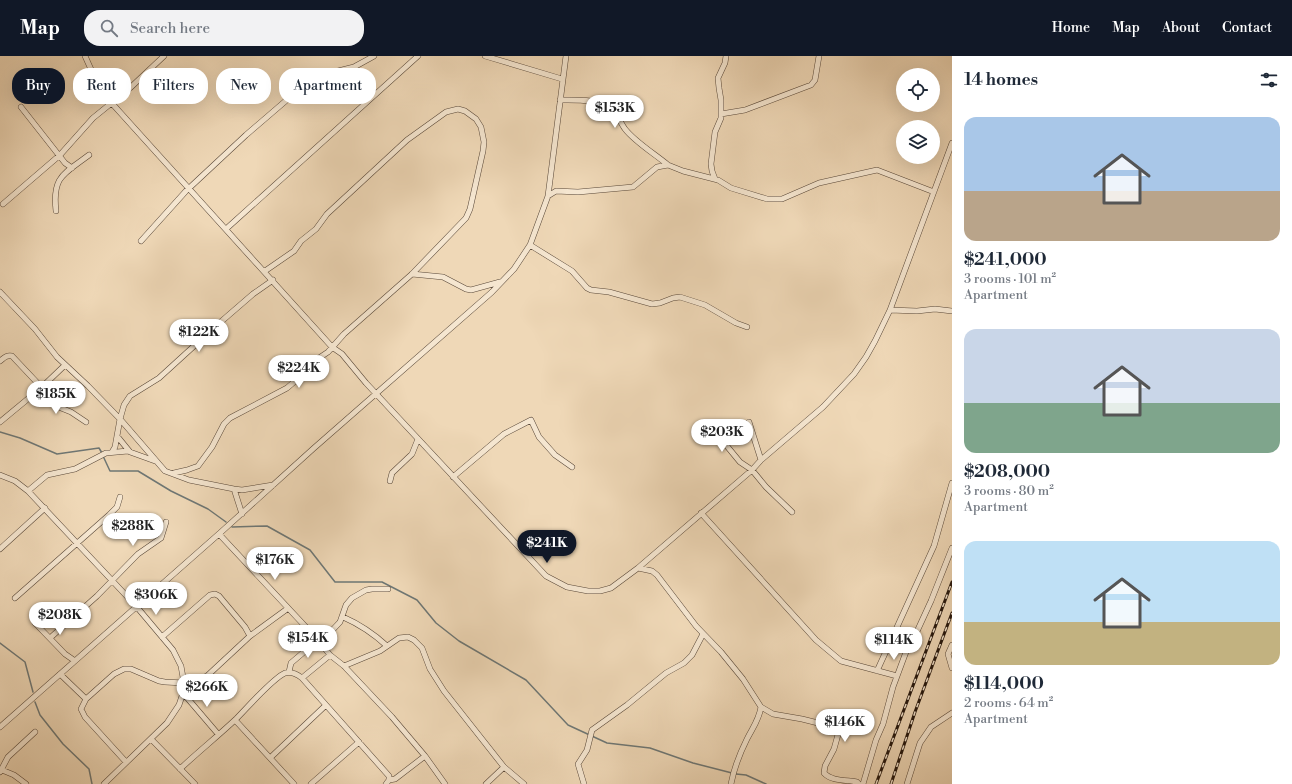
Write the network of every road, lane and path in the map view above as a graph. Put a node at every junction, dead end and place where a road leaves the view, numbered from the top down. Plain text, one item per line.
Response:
1 (85, 56) edge
2 (164, 56) edge
3 (374, 56) edge
4 (418, 56) edge
5 (485, 56) edge
6 (566, 56) edge
7 (726, 56) edge
8 (819, 56) edge
9 (90, 68) edge
10 (562, 79) junction
11 (131, 87) edge
12 (560, 100) junction
13 (110, 104) edge
14 (112, 104) edge
15 (21, 107) dead end
16 (721, 114) junction
17 (952, 143) edge
18 (60, 155) junction
19 (89, 155) dead end
20 (668, 165) junction
21 (72, 168) junction
22 (715, 179) junction
23 (189, 188) junction
24 (934, 192) junction
25 (548, 196) junction
26 (3, 204) dead end
27 (56, 211) dead end
28 (226, 229) junction
29 (141, 241) dead end
30 (530, 245) junction
31 (265, 271) junction
32 (412, 274) junction
33 (273, 280) junction
34 (502, 281) junction
35 (0, 292) edge
36 (890, 310) junction
37 (952, 311) edge
38 (747, 327) dead end
39 (332, 347) junction
40 (0, 361) edge
41 (65, 365) junction
42 (42, 388) junction
43 (377, 394) junction
44 (120, 419) junction
45 (0, 422) edge
46 (86, 422) dead end
47 (749, 422) dead end
48 (703, 423) dead end
49 (117, 436) junction
50 (418, 439) junction
51 (128, 451) junction
52 (112, 452) junction
53 (761, 460) junction
54 (156, 462) junction
55 (572, 467) dead end
56 (752, 470) junction
57 (174, 473) junction
58 (0, 475) edge
59 (454, 477) junction
60 (390, 481) dead end
61 (952, 483) edge
62 (274, 485) junction
63 (234, 489) junction
64 (28, 491) junction
65 (120, 497) dead end
66 (45, 508) junction
67 (792, 512) dead end
68 (701, 513) junction
69 (242, 514) junction
70 (166, 522) dead end
71 (219, 534) junction
72 (77, 543) junction
73 (952, 548) edge
74 (0, 549) edge
75 (638, 568) junction
76 (111, 581) junction
77 (388, 589) dead end
78 (15, 598) dead end
79 (136, 606) junction
80 (287, 608) junction
81 (343, 617) junction
82 (35, 623) dead end
83 (703, 634) junction
84 (250, 636) junction
85 (162, 637) junction
86 (50, 638) junction
87 (318, 640) junction
88 (952, 645) edge
89 (387, 646) junction
90 (330, 655) junction
91 (75, 661) junction
92 (344, 666) junction
93 (952, 668) edge
94 (877, 670) junction
95 (290, 672) junction
96 (60, 674) junction
97 (897, 676) junction
98 (302, 678) junction
99 (184, 683) junction
100 (183, 693) junction
101 (86, 699) junction
102 (326, 705) junction
103 (761, 707) junction
104 (952, 713) edge
105 (235, 720) junction
106 (0, 727) edge
107 (35, 732) dead end
108 (218, 734) junction
109 (151, 739) junction
110 (359, 742) junction
111 (425, 756) junction
112 (270, 758) junction
113 (126, 762) junction
114 (504, 767) junction
115 (180, 768) junction
116 (1, 771) edge
117 (388, 782) edge
118 (443, 783) edge
119 (26, 784) edge
120 (104, 784) edge
121 (195, 784) edge
122 (294, 784) edge
123 (311, 784) edge
124 (486, 784) edge
125 (524, 784) edge
126 (584, 784) edge
127 (731, 784) edge
128 (859, 784) edge
129 (863, 784) edge
130 (907, 784) edge

1 - 9 street
2 - 11 street
3 - 23 street
4 - 28 street
5 - 10 street
6 - 10 street
7 - 16 street
8 - 16 street
10 - 12 street
12 - 20 street
12 - 25 street
13 - 18 street
14 - 23 street
15 - 18 street
16 - 22 street
17 - 24 street
18 - 21 street
18 - 26 street
19 - 21 street
20 - 22 street
20 - 25 street
21 - 27 street
22 - 24 street
23 - 28 street
23 - 29 street
24 - 36 street
25 - 30 street
28 - 31 street
30 - 34 street
30 - 38 street
31 - 32 street
31 - 33 street
32 - 34 street
32 - 39 street
33 - 39 street
33 - 44 street
34 - 43 street
35 - 41 street
36 - 37 street
36 - 53 street
39 - 43 street
39 - 57 street
40 - 42 street
41 - 42 street
41 - 44 street
42 - 45 street
42 - 46 street
43 - 50 street
43 - 62 street
44 - 49 street
44 - 54 street
47 - 53 street
48 - 56 street
49 - 51 street
49 - 52 street
50 - 59 street
50 - 60 street
51 - 52 street
51 - 54 street
52 - 64 street
53 - 56 street
54 - 57 street
55 - 59 street
56 - 67 street
56 - 68 street
57 - 63 street
58 - 64 street
59 - 75 street
61 - 94 street
62 - 63 street
62 - 69 street
63 - 69 street
64 - 66 street
65 - 72 street
66 - 72 street
66 - 74 street
68 - 75 street
68 - 94 street
69 - 71 street
70 - 76 street
71 - 79 street
71 - 80 street
72 - 76 street
72 - 78 street
73 - 97 street
75 - 83 street
76 - 79 street
76 - 86 street
77 - 81 street
79 - 85 street
79 - 91 street
80 - 84 street
80 - 87 street
81 - 87 street
81 - 89 street
82 - 86 street
83 - 103 street
83 - 126 street
84 - 85 street
84 - 99 street
85 - 99 street
86 - 91 street
87 - 90 street
87 - 95 street
88 - 93 street
89 - 92 street
89 - 114 street
90 - 92 street
90 - 98 street
91 - 96 street
92 - 111 street
94 - 97 street
95 - 98 street
95 - 105 street
96 - 101 street
96 - 106 street
97 - 129 street
98 - 102 street
99 - 100 street
99 - 101 street
100 - 108 street
100 - 109 street
101 - 113 street
102 - 110 street
102 - 112 street
103 - 127 street
103 - 128 street
104 - 130 street
105 - 108 street
105 - 112 street
107 - 116 street
108 - 115 street
109 - 113 street
109 - 115 street
110 - 117 street
110 - 123 street
111 - 117 street
111 - 118 street
112 - 122 street
113 - 120 street
114 - 124 street
114 - 125 street
115 - 121 street
116 - 119 street

